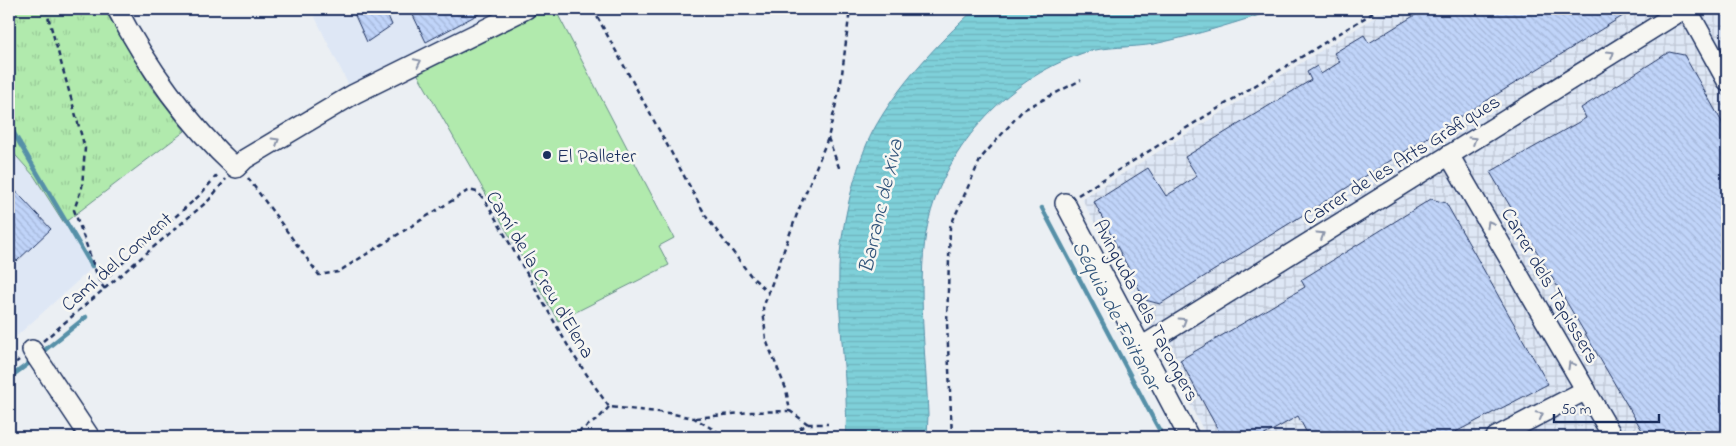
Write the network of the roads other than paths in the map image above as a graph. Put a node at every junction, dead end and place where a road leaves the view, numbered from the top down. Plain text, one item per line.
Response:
1 (117, 9) edge
2 (526, 9) edge
3 (1686, 9) edge
4 (1727, 81) edge
5 (1449, 155) junction
6 (1065, 204) road end
7 (1141, 347) junction
8 (32, 350) road end
9 (1586, 390) junction
10 (90, 437) edge
11 (1189, 437) edge
12 (1496, 437) edge
13 (1613, 437) edge

1 -> 2 street
3 - 4 street
5 -> 3 street, Carrer de les Arts Gràfiques
7 -> 5 street, Carrer de les Arts Gràfiques
9 -> 5 street, Carrer dels Tapissers
6 - 7 street, Avinguda dels Tarongers
7 - 11 street, Avinguda dels Tarongers
8 - 10 street
12 -> 9 street
9 - 13 street, Carrer dels Tapissers

